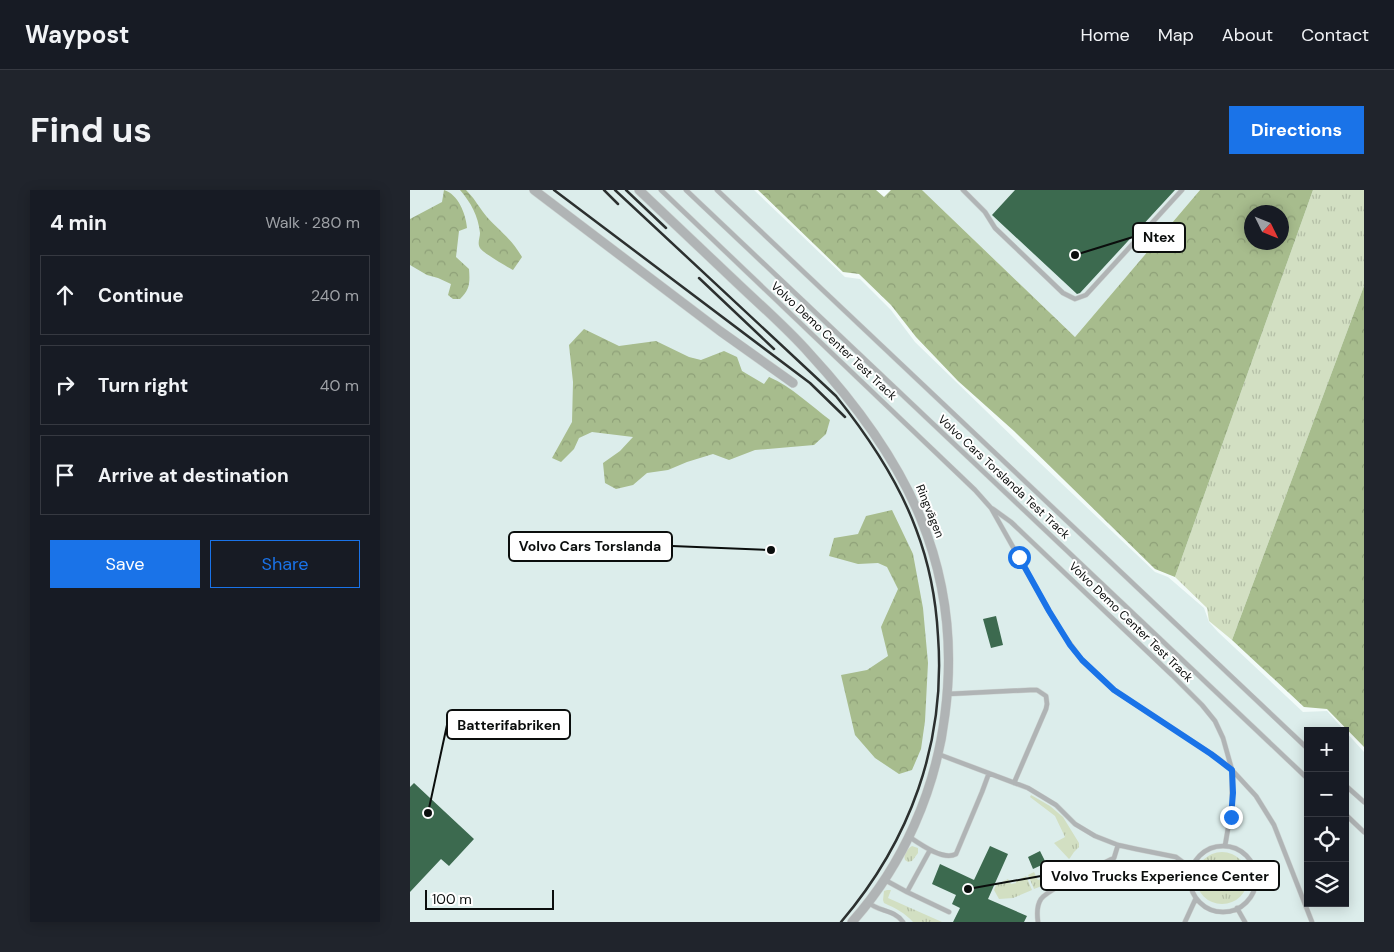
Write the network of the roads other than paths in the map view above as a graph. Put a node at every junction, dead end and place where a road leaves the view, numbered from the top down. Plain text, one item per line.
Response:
1 (534, 190) edge
2 (639, 190) edge
3 (661, 190) edge
4 (686, 190) edge
5 (716, 190) edge
6 (963, 190) edge
7 (1182, 190) edge
8 (793, 383) dead end
9 (991, 508) junction
10 (948, 694) junction
11 (1304, 745) edge
12 (938, 754) junction
13 (1232, 770) junction
14 (989, 773) junction
15 (1304, 775) edge
16 (1014, 783) junction
17 (1349, 789) edge
18 (1364, 802) edge
19 (1348, 817) edge
20 (1364, 832) edge
21 (908, 836) junction
22 (1118, 844) junction
23 (1225, 846) junction
24 (930, 850) junction
25 (1190, 874) junction
26 (884, 879) junction
27 (907, 892) junction
28 (1196, 898) junction
29 (868, 902) junction
30 (1237, 908) junction
31 (949, 912) dead end
32 (852, 922) edge
33 (903, 922) edge
34 (1038, 922) edge
35 (1185, 922) edge
36 (1246, 922) edge
37 (1312, 922) edge

1 - 8 street
2 - 10 street, Ringvägen
3 - 9 lane, Volvo Demo Center Test Track
4 - 15 lane, Volvo Cars Torslanda Test Track
5 - 11 lane, Volvo Cars Torslanda Test Track
6 - 7 lane
9 - 13 lane, Volvo Demo Center Test Track
9 - 13 lane, Volvo Demo Center Test Track
10 - 12 street, Ringvägen
10 - 16 lane
12 - 14 lane
12 - 21 street, Ringvägen
13 - 23 lane, Volvo Demo Center Test Track
13 - 37 lane, Volvo Demo Center Test Track
14 - 16 lane
14 - 24 lane
16 - 22 lane
17 - 18 lane
19 - 20 lane
21 - 24 lane
21 - 26 street, Ringvägen
22 - 25 lane
22 - 34 lane
23 - 25 lane
23 - 30 lane
24 - 27 lane
25 - 28 lane
26 - 27 lane
26 - 29 street, Ringvägen
27 - 31 lane
28 - 30 lane
28 - 35 lane
29 - 32 street, Ringvägen
29 - 33 lane
30 - 36 lane

